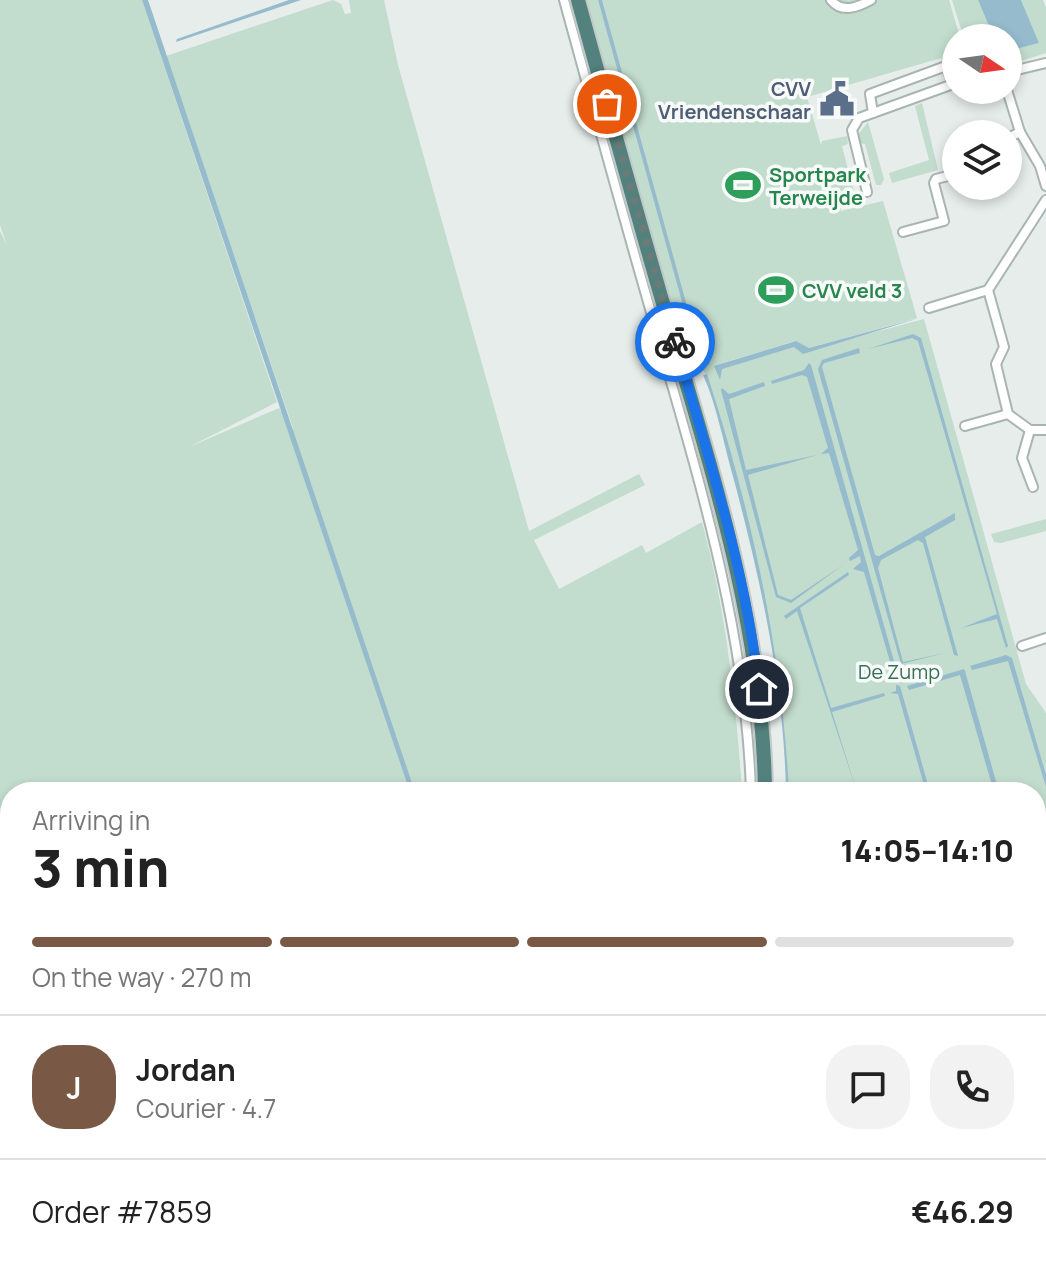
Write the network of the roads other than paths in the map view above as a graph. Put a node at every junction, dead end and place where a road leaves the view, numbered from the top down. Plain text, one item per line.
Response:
1 (564, 0) edge
2 (578, 0) edge
3 (831, 0) edge
4 (871, 0) edge
5 (1046, 63) edge
6 (942, 67) edge
7 (1022, 69) edge
8 (942, 88) edge
9 (873, 113) junction
10 (1022, 135) edge
11 (942, 178) edge
12 (1046, 186) edge
13 (867, 192) dead end
14 (1046, 200) edge
15 (903, 232) dead end
16 (988, 290) junction
17 (929, 308) dead end
18 (1008, 414) junction
19 (965, 426) dead end
20 (1030, 430) junction
21 (1046, 430) edge
22 (1033, 487) dead end
23 (1046, 638) edge
24 (1022, 646) dead end
25 (750, 782) edge
26 (765, 782) edge

1 - 25 street
2 - 26 highway
3 - 4 street
5 - 7 street
6 - 9 street
8 - 9 street
9 - 13 street
10 - 12 street
11 - 15 street
14 - 16 street
16 - 17 street
16 - 18 street
18 - 19 street
18 - 20 street
20 - 21 street
20 - 22 street
23 - 24 street

